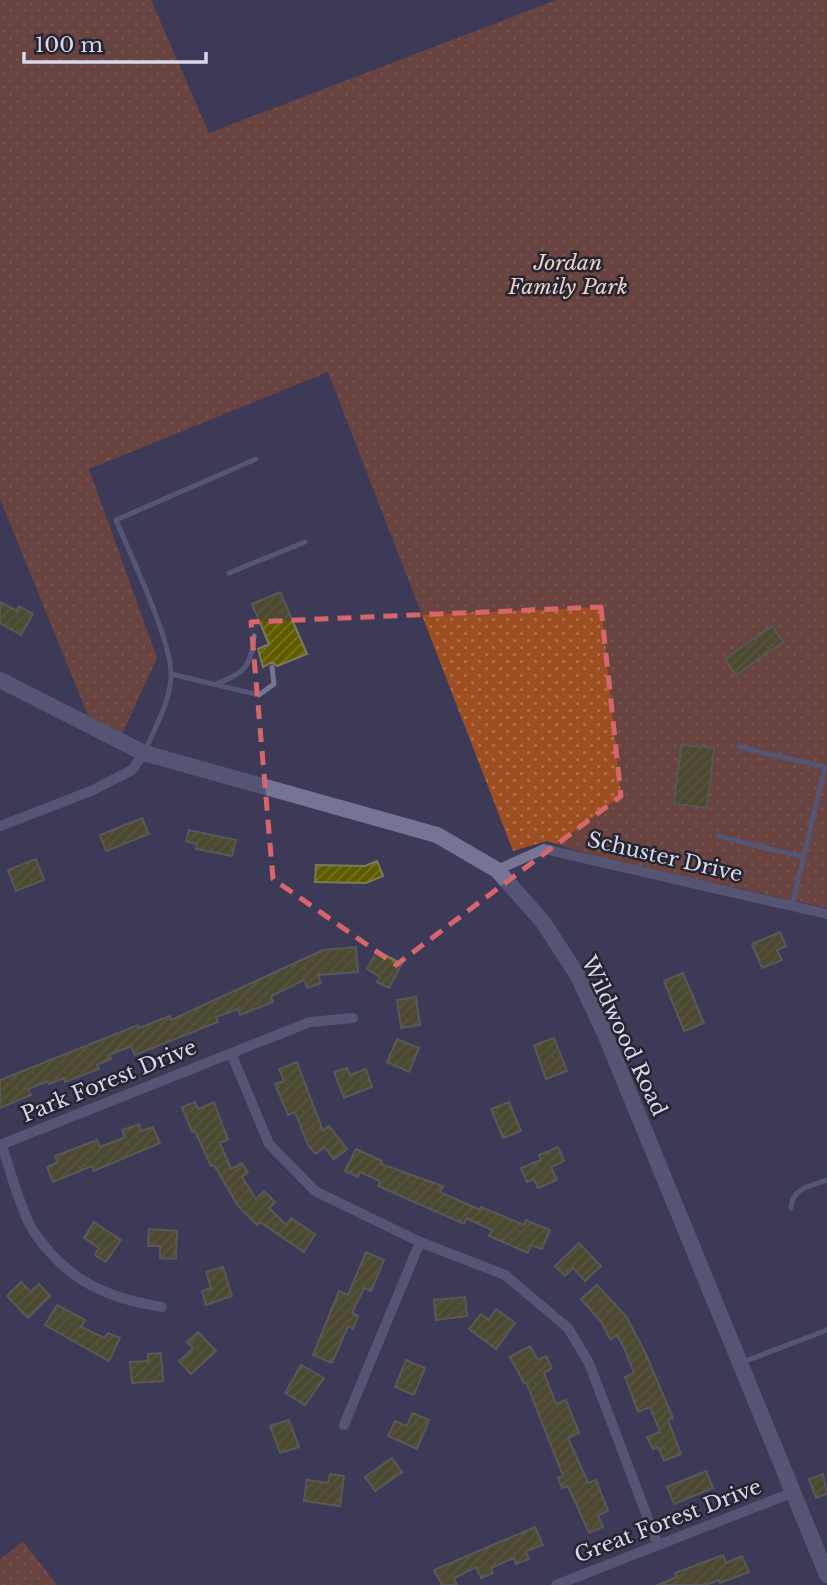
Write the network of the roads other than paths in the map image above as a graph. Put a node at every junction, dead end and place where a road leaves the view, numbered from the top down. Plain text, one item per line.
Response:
1 (256, 459) dead end
2 (305, 542) dead end
3 (229, 573) dead end
4 (254, 636) dead end
5 (272, 667) dead end
6 (172, 674) junction
7 (0, 680) edge
8 (216, 684) junction
9 (739, 747) dead end
10 (144, 753) junction
11 (0, 825) edge
12 (718, 836) dead end
13 (804, 857) junction
14 (497, 870) junction
15 (792, 906) junction
16 (827, 914) edge
17 (352, 1018) dead end
18 (231, 1053) junction
19 (0, 1145) edge
20 (827, 1180) edge
21 (791, 1208) dead end
22 (420, 1241) junction
23 (162, 1307) dead end
24 (827, 1330) edge
25 (740, 1363) junction
26 (344, 1426) dead end
27 (794, 1492) junction
28 (657, 1545) junction
29 (827, 1575) edge
30 (556, 1585) edge

1 - 6 lane
2 - 3 lane
4 - 8 lane
5 - 8 lane
6 - 8 lane
6 - 10 lane
7 - 10 street, Wildwood Road
9 - 13 lane
10 - 11 street
10 - 14 street, Wildwood Road
12 - 13 lane
13 - 15 lane
14 - 15 street, Schuster Drive
14 - 25 street, Wildwood Road
15 - 16 street, Schuster Drive
17 - 18 street, Park Forest Drive
18 - 19 street, Park Forest Drive
18 - 22 street
19 - 23 street
20 - 21 lane
22 - 26 street
22 - 28 street
24 - 25 lane
25 - 27 street, Wildwood Road
27 - 28 street, Great Forest Drive
27 - 29 street, Wildwood Road
28 - 30 street, Great Forest Drive

